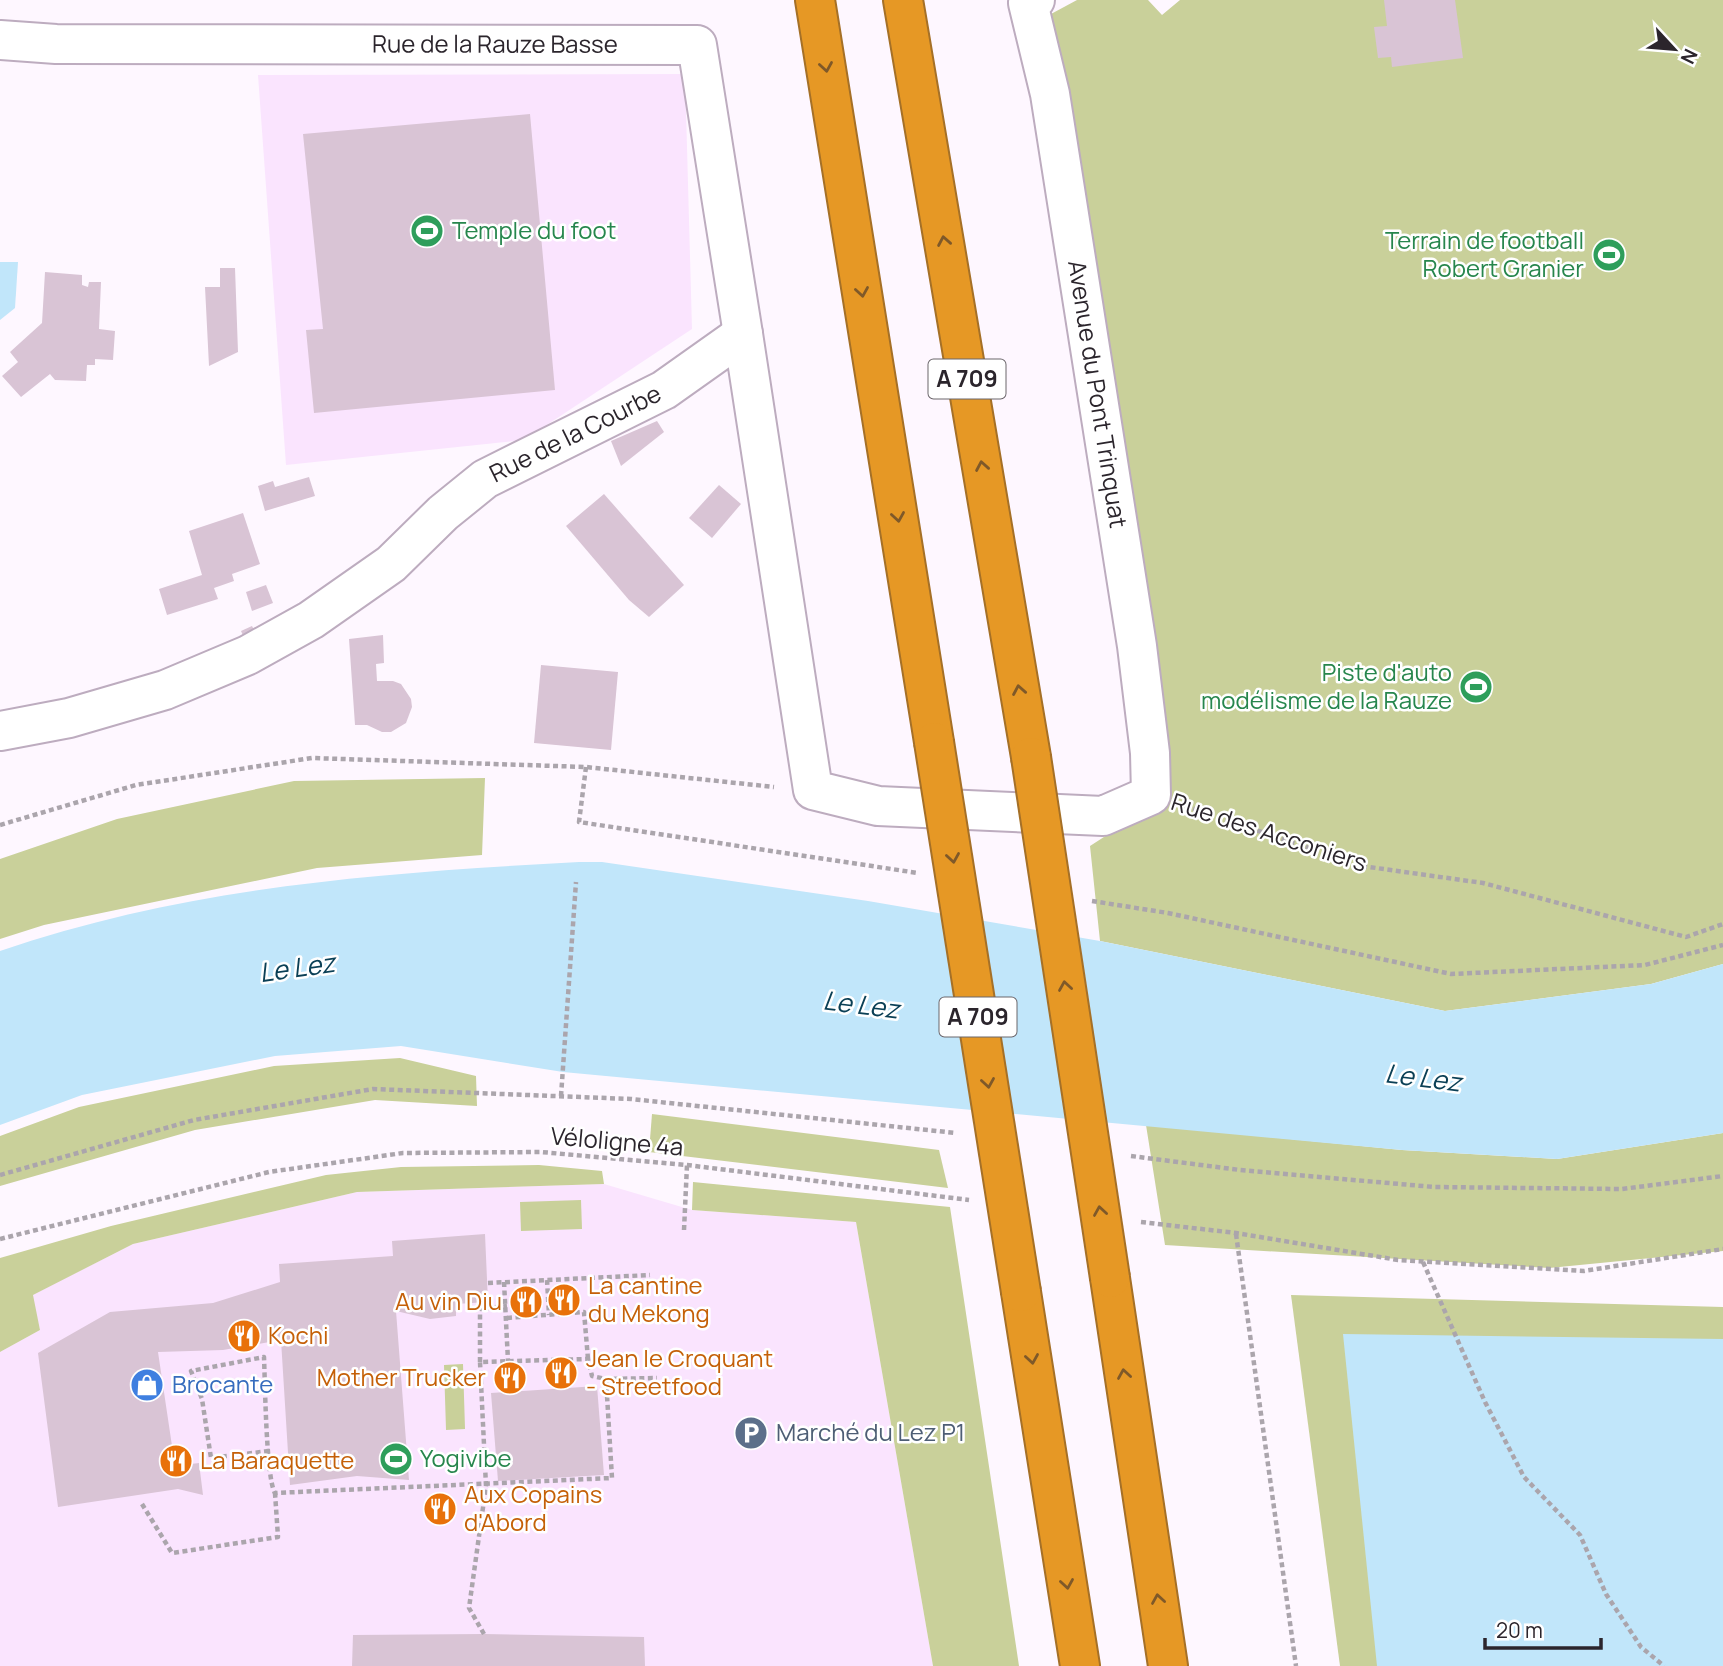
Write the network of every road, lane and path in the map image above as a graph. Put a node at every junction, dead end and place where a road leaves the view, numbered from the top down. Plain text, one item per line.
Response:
1 (815, 0) edge
2 (903, 0) edge
3 (1035, 0) edge
4 (0, 40) edge
5 (743, 334) junction
6 (2, 736) edge
7 (586, 767) junction
8 (813, 790) junction
9 (1151, 795) junction
10 (0, 825) edge
11 (922, 874) dead end
12 (576, 882) dead end
13 (1086, 900) dead end
14 (1723, 924) edge
15 (1723, 945) edge
16 (561, 1096) junction
17 (965, 1135) dead end
18 (1130, 1156) dead end
19 (687, 1165) junction
20 (0, 1175) edge
21 (1723, 1176) edge
22 (975, 1201) dead end
23 (1140, 1221) dead end
24 (684, 1230) dead end
25 (1236, 1233) junction
26 (0, 1239) edge
27 (1723, 1250) edge
28 (1423, 1262) junction
29 (650, 1275) dead end
30 (547, 1280) junction
31 (504, 1282) junction
32 (488, 1283) dead end
33 (507, 1306) junction
34 (549, 1315) junction
35 (508, 1318) junction
36 (588, 1359) junction
37 (508, 1361) junction
38 (480, 1362) junction
39 (657, 1378) dead end
40 (606, 1380) junction
41 (270, 1451) junction
42 (486, 1486) junction
43 (275, 1493) junction
44 (142, 1504) dead end
45 (484, 1634) dead end
46 (1080, 1666) edge
47 (1168, 1666) edge
48 (1296, 1666) edge
49 (1664, 1666) edge

1 -> 46 highway, A 709, bridge
47 -> 2 highway, A 709, bridge
3 - 9 street, Avenue du Pont Trinquat
4 - 5 street, Rue de la Rauze Basse
5 - 6 street, Rue de la Courbe
5 - 8 street
7 - 8 path
7 - 10 path
7 - 11 path
8 - 9 street, Rue des Acconiers
9 - 14 path, Rue des Acconiers
12 - 16 path
13 - 15 path
16 - 17 path
16 - 20 path
18 - 21 path
19 - 22 path, Véloligne 4a
19 - 24 path
19 - 26 path, Véloligne 4a
23 - 25 path
25 - 28 path
25 - 48 path
27 - 28 path
28 - 49 path
29 - 30 path
30 - 31 path
30 - 34 path
31 - 32 path
31 - 33 path
33 - 35 path
33 - 38 path
34 - 35 path
34 - 36 path
35 - 37 path
36 - 37 path
36 - 40 path
37 - 38 path
38 - 42 path
39 - 40 path
40 - 42 path
41 - 41 path
41 - 43 path
42 - 43 path
42 - 45 path
43 - 44 path

